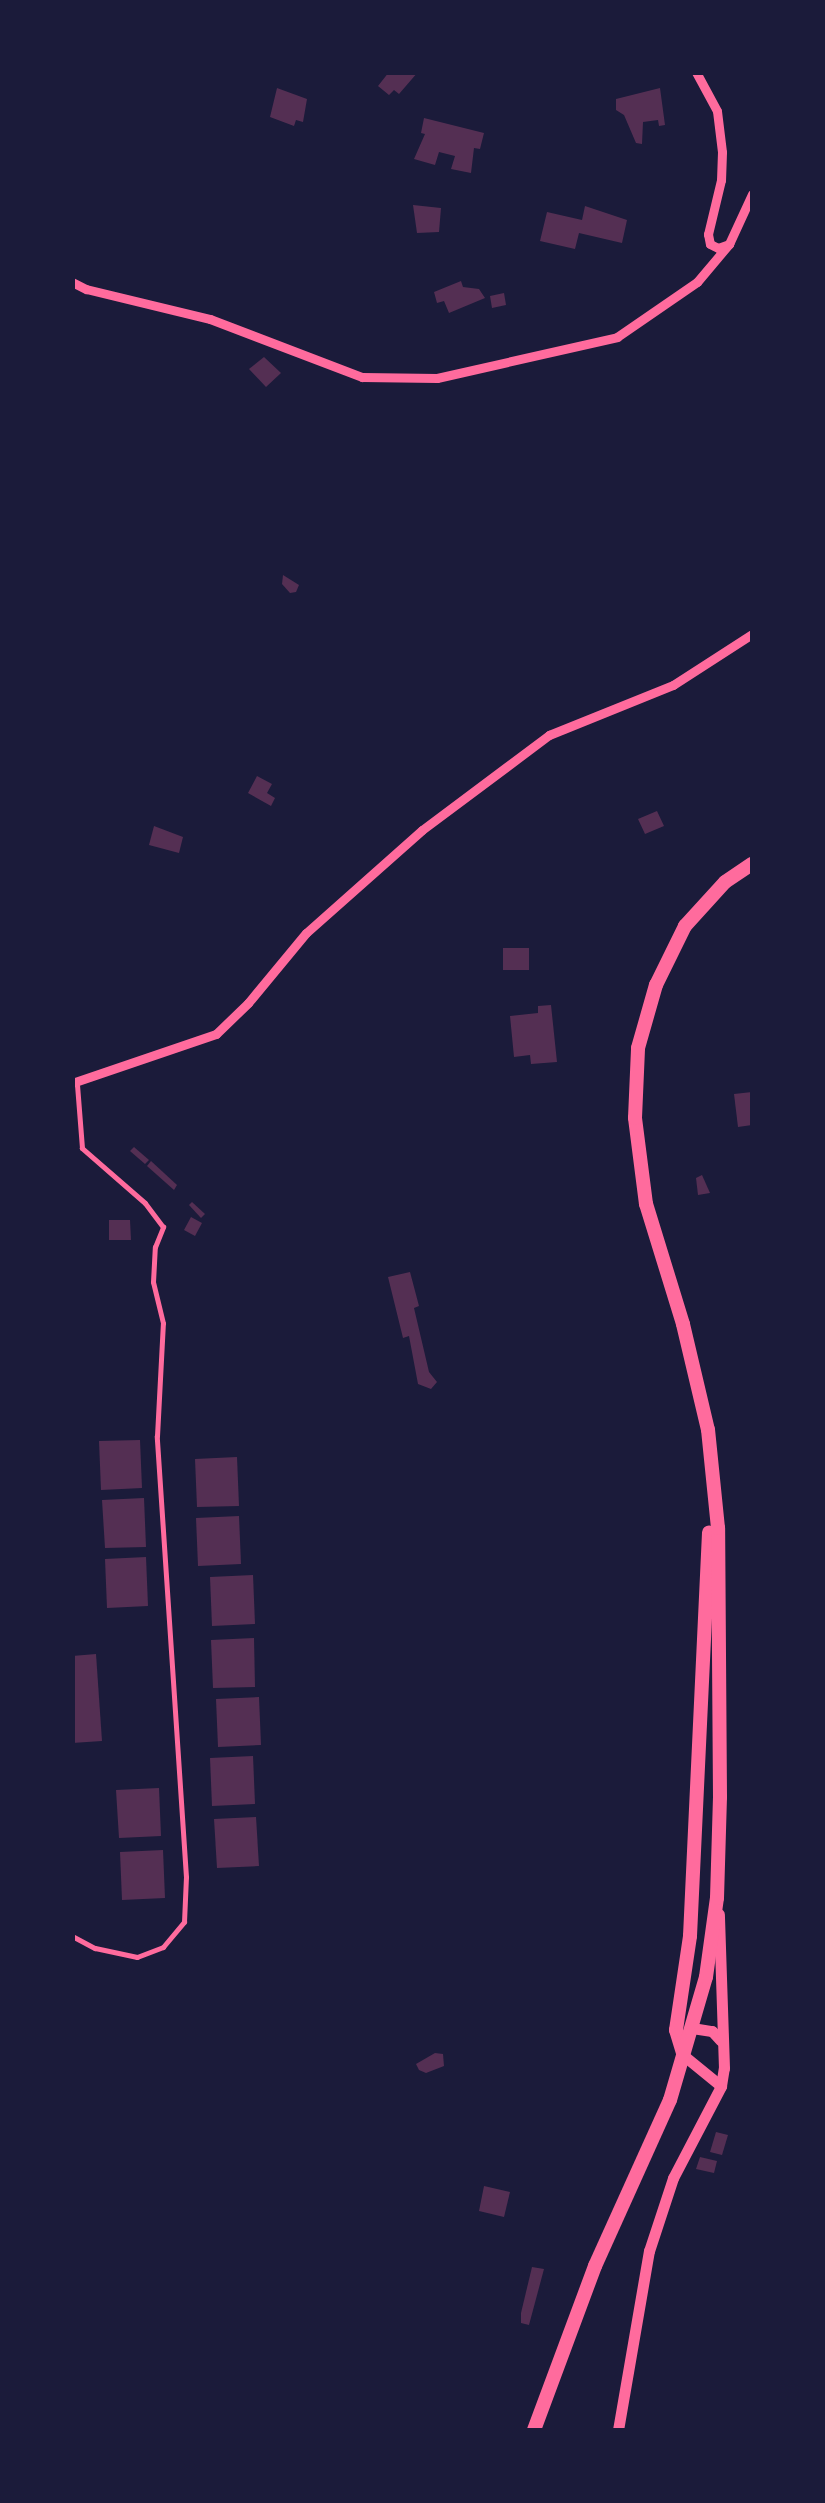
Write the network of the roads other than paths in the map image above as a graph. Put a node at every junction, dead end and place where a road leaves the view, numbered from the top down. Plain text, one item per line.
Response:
1 (696, 72) edge
2 (752, 194) edge
3 (729, 244) junction
4 (72, 282) edge
5 (752, 634) edge
6 (752, 864) edge
7 (74, 1084) edge
8 (76, 1138) edge
9 (712, 1481) junction
10 (717, 1898) junction
11 (72, 1936) edge
12 (692, 2028) junction
13 (721, 2041) junction
14 (684, 2055) junction
15 (720, 2086) junction
16 (534, 2430) edge
17 (618, 2430) edge

1 - 3 street
2 - 3 street
3 - 4 street
5 - 7 street
6 - 9 main road
7 - 8 lane
8 - 11 lane
9 - 10 main road
9 - 14 main road
10 - 12 main road
10 - 13 street
12 - 13 street
12 - 14 main road
13 - 15 street
14 - 15 street
14 - 16 main road
15 - 17 street

